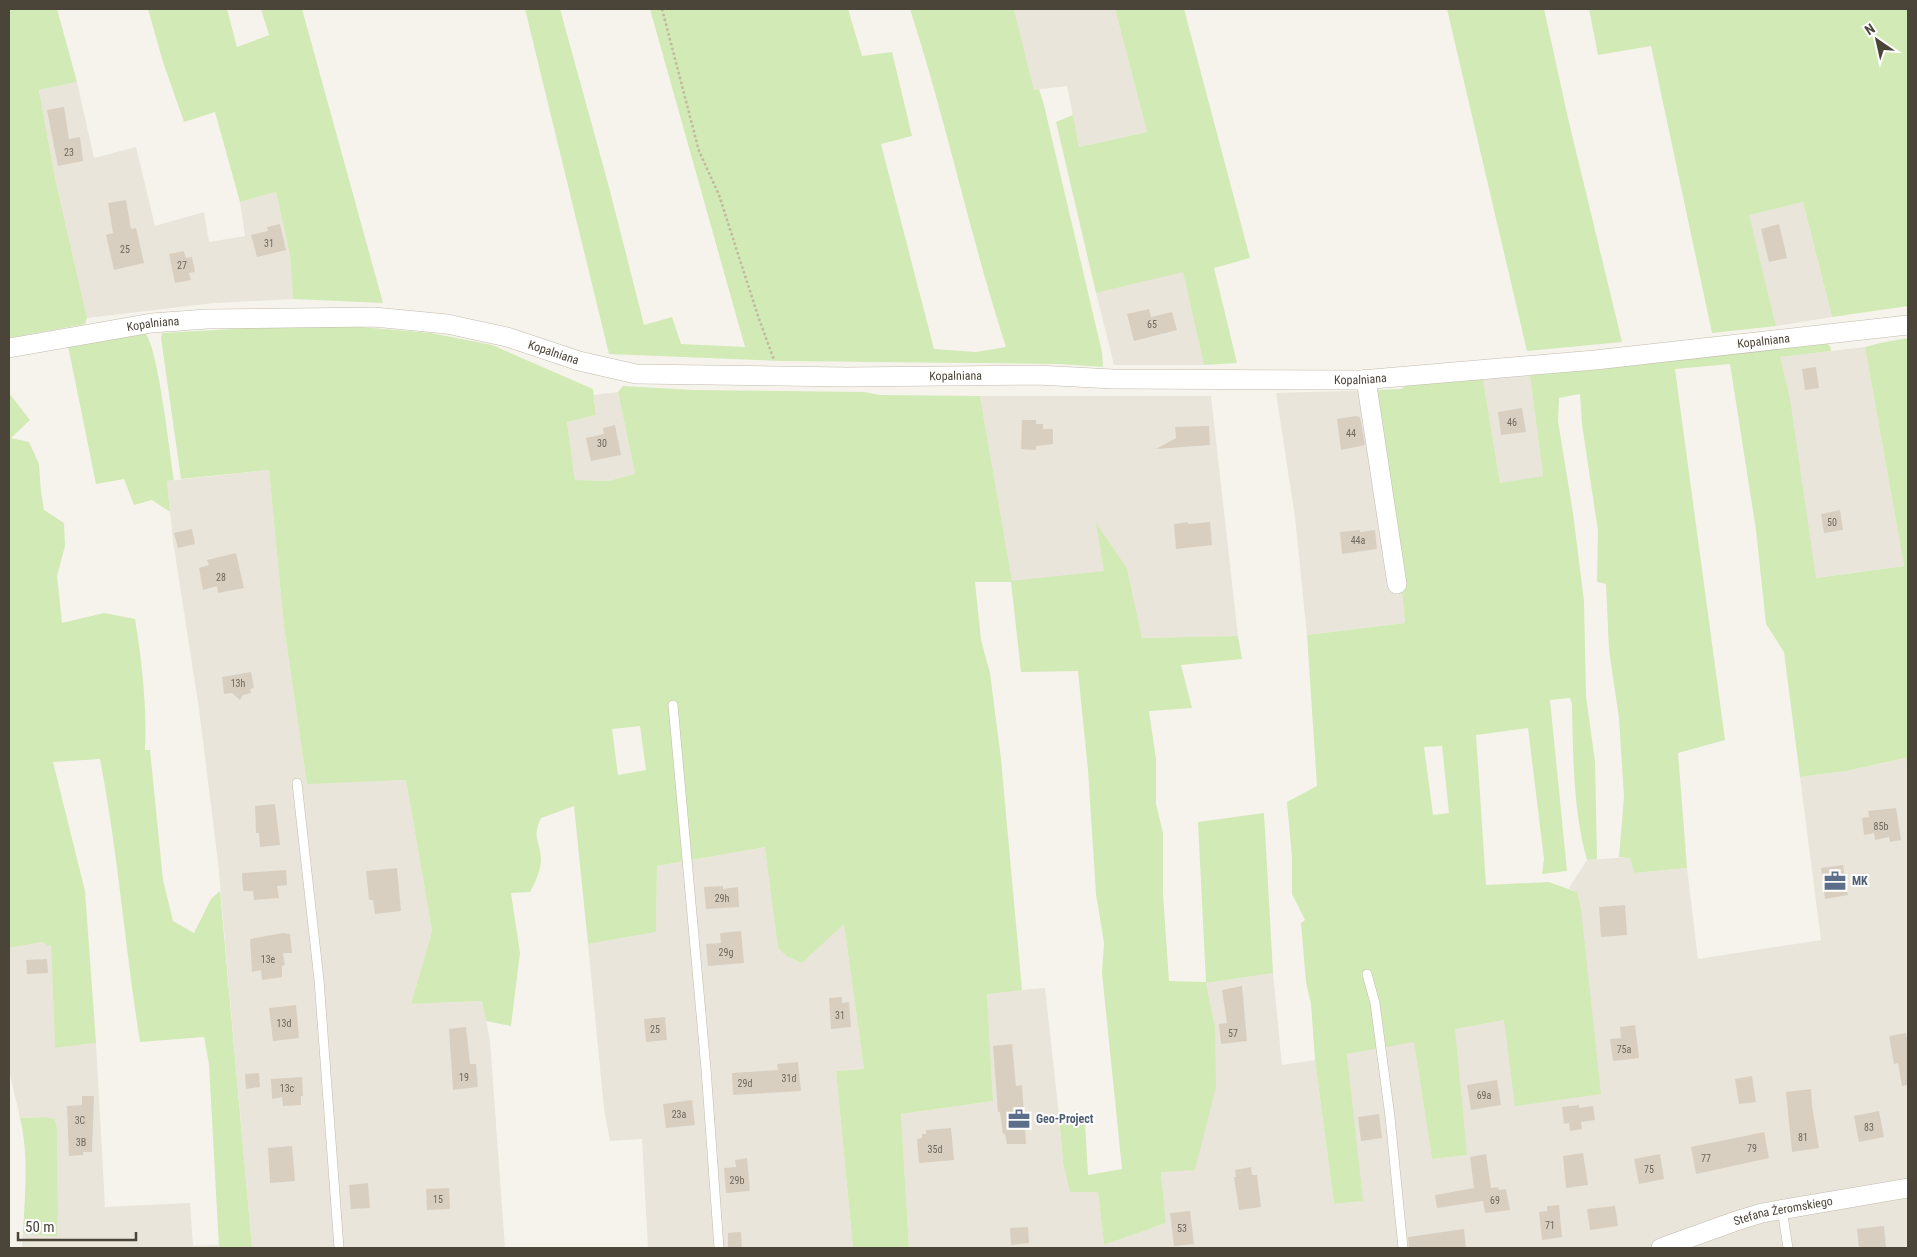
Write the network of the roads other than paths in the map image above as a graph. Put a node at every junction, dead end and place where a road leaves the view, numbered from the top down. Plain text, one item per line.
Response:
1 (1908, 325) edge
2 (9, 348) edge
3 (1366, 379) junction
4 (1397, 584) dead end
5 (673, 705) dead end
6 (297, 783) dead end
7 (1367, 974) dead end
8 (1908, 1188) edge
9 (1782, 1209) junction
10 (339, 1248) edge
11 (719, 1248) edge
12 (1403, 1248) edge
13 (1661, 1248) edge
14 (1788, 1248) edge

1 - 3 street, Kopalniana
2 - 3 street, Kopalniana
3 - 4 street
5 - 11 lane
6 - 10 lane
7 - 12 lane
8 - 9 street, Stefana Żeromskiego
9 - 13 street, Stefana Żeromskiego
9 - 14 lane

